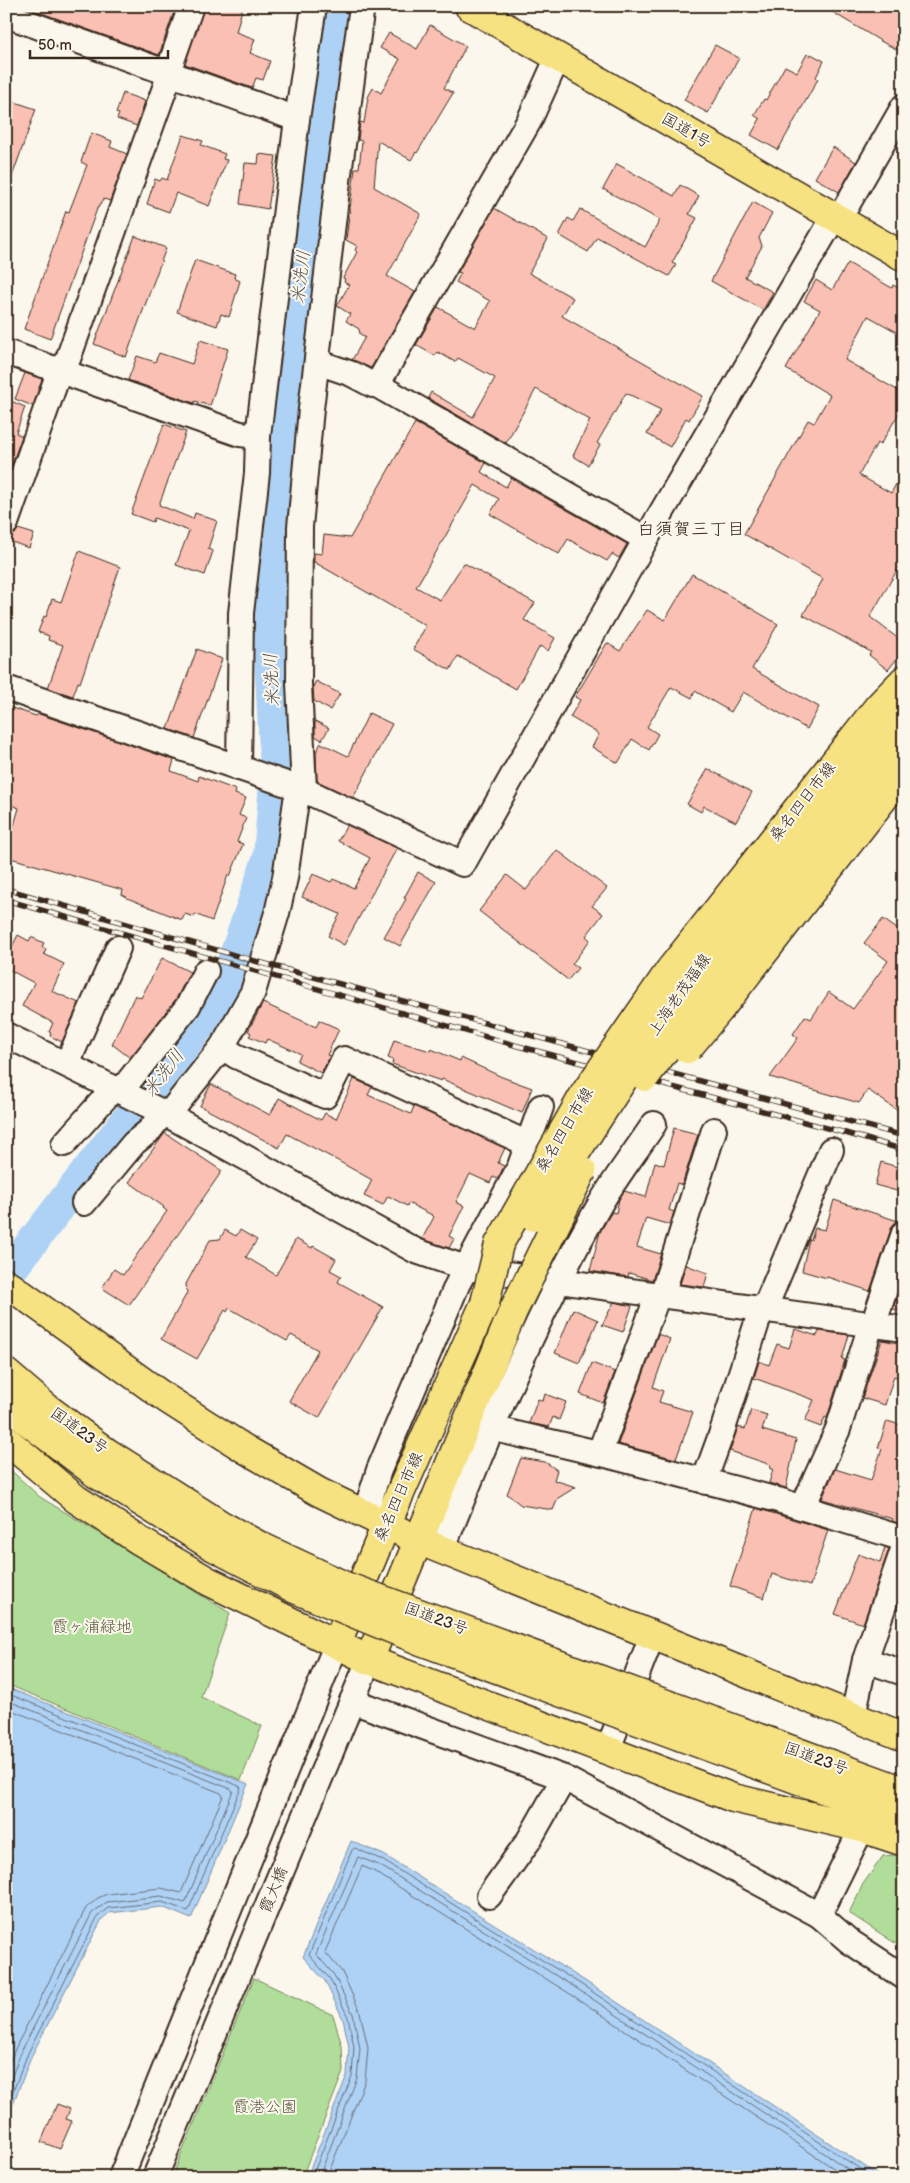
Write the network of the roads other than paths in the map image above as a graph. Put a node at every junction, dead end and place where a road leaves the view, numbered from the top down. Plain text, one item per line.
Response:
1 (191, 6) edge
2 (314, 6) edge
3 (362, 6) edge
4 (469, 6) edge
5 (6, 15) edge
6 (558, 57) junction
7 (168, 72) junction
8 (904, 106) edge
9 (297, 119) junction
10 (836, 218) junction
11 (904, 257) edge
12 (6, 352) edge
13 (318, 362) junction
14 (59, 372) junction
15 (377, 385) junction
16 (258, 436) junction
17 (6, 523) edge
18 (646, 539) junction
19 (904, 680) edge
20 (6, 688) edge
21 (904, 706) edge
22 (904, 739) edge
23 (246, 770) junction
24 (904, 772) edge
25 (301, 789) junction
26 (843, 800) junction
27 (118, 948) dead end
28 (206, 971) dead end
29 (694, 991) junction
30 (6, 1034) edge
31 (222, 1047) junction
32 (67, 1064) junction
33 (118, 1089) junction
34 (541, 1107) dead end
35 (163, 1113) junction
36 (654, 1124) dead end
37 (714, 1130) dead end
38 (64, 1144) dead end
39 (528, 1144) junction
40 (831, 1150) dead end
41 (520, 1166) junction
42 (84, 1203) dead end
43 (599, 1205) junction
44 (904, 1233) edge
45 (466, 1268) junction
46 (559, 1281) junction
47 (15, 1289) edge
48 (660, 1295) junction
49 (485, 1303) joint
50 (763, 1310) junction
51 (872, 1325) junction
52 (904, 1329) edge
53 (6, 1372) edge
54 (6, 1405) edge
55 (491, 1428) junction
56 (6, 1440) edge
57 (602, 1454) junction
58 (100, 1462) junction
59 (706, 1482) junction
60 (805, 1508) junction
61 (375, 1520) junction
62 (904, 1539) edge
63 (431, 1546) junction
64 (904, 1547) edge
65 (652, 1636) junction
66 (337, 1643) junction
67 (369, 1660) junction
68 (864, 1660) junction
69 (904, 1673) edge
70 (352, 1701) junction
71 (853, 1716) junction
72 (686, 1725) junction
73 (904, 1737) edge
74 (608, 1749) junction
75 (564, 1778) junction
76 (904, 1791) edge
77 (904, 1819) edge
78 (862, 1828) junction
79 (904, 1842) edge
80 (488, 1896) dead end
81 (819, 1915) junction
82 (904, 1977) edge
83 (120, 2177) edge
84 (155, 2177) edge

1 - 7 street
2 - 9 street
3 - 13 street
4 - 6 main road, 国道1号
5 - 7 street
6 - 10 main road, 国道1号
6 - 15 street
7 - 9 street
7 - 14 street
8 - 10 street
9 - 16 street
10 - 11 main road, 国道1号
10 - 18 street
12 - 14 street
13 - 15 street
13 - 25 street
14 - 16 street
14 - 17 street
15 - 18 street
16 - 23 street
18 - 25 street
19 - 29 main road, 桑名四日市線
20 - 23 street
21 - 26 main road, 上海老茂福線
22 - 26 main road, 上海老茂福線
23 - 25 street
24 - 29 main road
25 - 31 street
26 - 29 main road, 上海老茂福線
27 - 32 street
28 - 33 street
29 - 49 main road, 上海老茂福線, bridge
29 - 63 main road, 上海老茂福線, bridge
30 - 32 street
31 - 35 street
31 - 39 street
32 - 33 street
33 - 35 street
33 - 38 street
34 - 39 street
35 - 42 street
35 - 45 street
36 - 43 street
37 - 48 street
39 - 41 street
40 - 50 street
41 - 43 street
41 - 45 street
43 - 46 street
44 - 51 street
45 - 46 street
45 - 61 street
46 - 48 street
46 - 55 street
47 - 61 main road
48 - 50 street
48 - 57 street
49 - 61 main road, 桑名四日市線
50 - 51 street
50 - 59 street
51 - 52 street
51 - 60 street
53 - 58 main road, 国道23号
54 - 58 main road, 国道23号
55 - 57 street
55 - 63 street
56 - 66 main road
57 - 59 street
58 - 72 main road, 国道23号, bridge
59 - 60 street
60 - 62 street
61 - 63 main road
61 - 66 main road, 桑名四日市線
63 - 65 main road
63 - 67 main road
64 - 68 street
65 - 71 main road
65 - 74 street
66 - 67 main road
66 - 83 street
67 - 70 street, 霞大橋
67 - 74 main road
68 - 69 street
68 - 71 street
70 - 75 street
70 - 84 street, 霞大橋
71 - 73 main road
72 - 76 main road, 国道23号
72 - 77 main road, 国道23号
74 - 78 main road
75 - 80 street
75 - 81 street
78 - 79 main road
78 - 81 street
81 - 82 street

